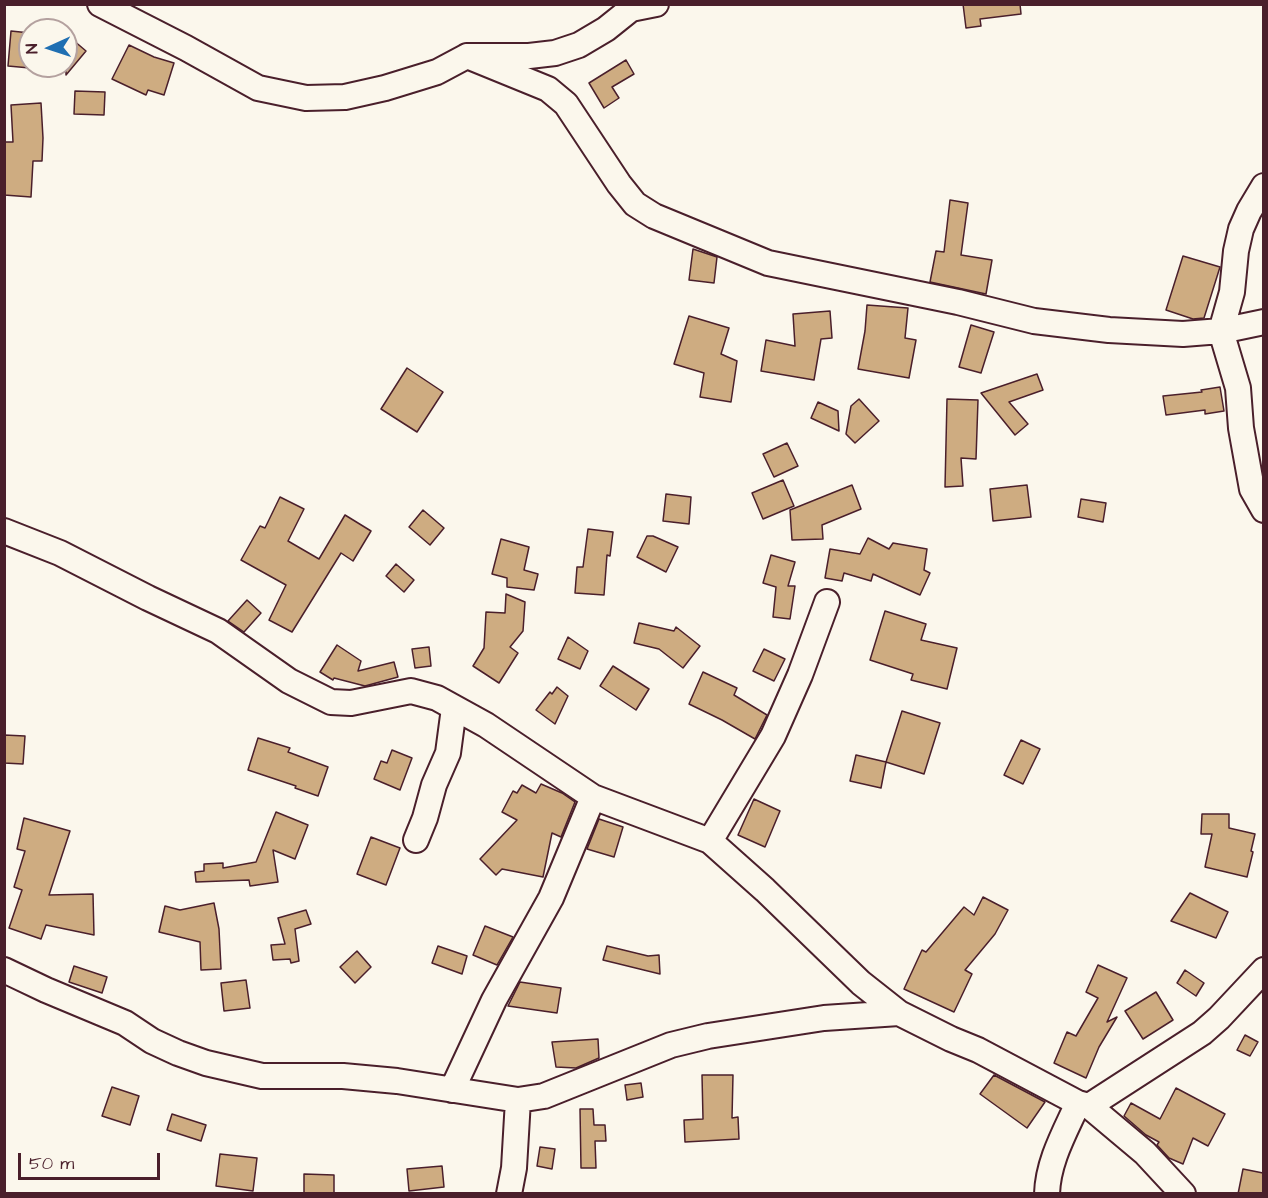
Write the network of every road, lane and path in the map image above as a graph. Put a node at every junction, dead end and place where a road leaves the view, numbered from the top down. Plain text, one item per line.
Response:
1 (100, 4) edge
2 (656, 4) edge
3 (467, 56) junction
4 (1263, 186) edge
5 (1263, 322) edge
6 (1221, 331) junction
7 (1263, 510) edge
8 (4, 531) edge
9 (827, 602) dead end
10 (454, 708) junction
11 (593, 797) junction
12 (416, 840) dead end
13 (710, 841) junction
14 (4, 970) edge
15 (1263, 970) edge
16 (899, 1013) junction
17 (452, 1090) junction
18 (518, 1100) junction
19 (1084, 1104) junction
20 (509, 1194) edge
21 (1047, 1194) edge
22 (1182, 1194) edge

1 - 3 street
2 - 3 street
3 - 6 street
4 - 6 street
5 - 6 street
6 - 7 street
8 - 10 street
9 - 13 street
10 - 11 street
10 - 12 street
11 - 13 street
11 - 17 street
13 - 16 street
14 - 17 street
15 - 19 street
16 - 18 street
16 - 19 street
17 - 18 street
18 - 20 street
19 - 21 street
19 - 22 street

